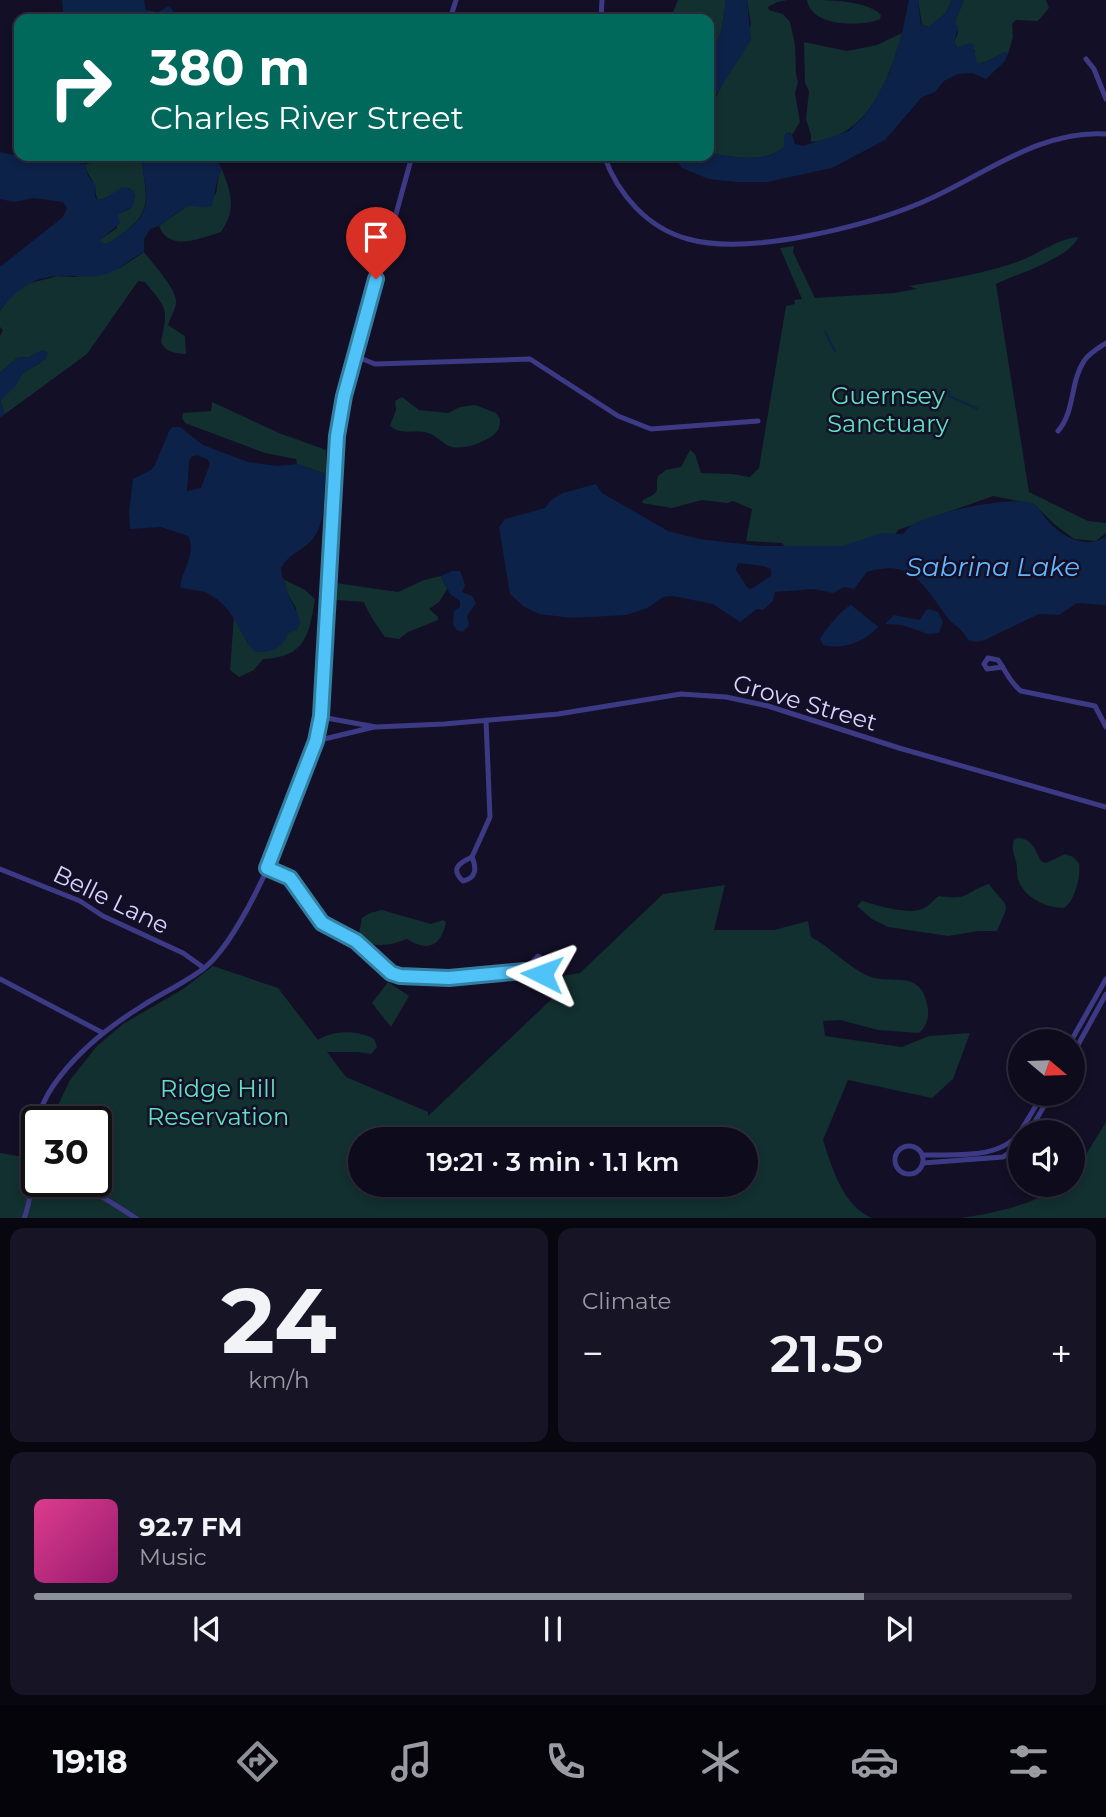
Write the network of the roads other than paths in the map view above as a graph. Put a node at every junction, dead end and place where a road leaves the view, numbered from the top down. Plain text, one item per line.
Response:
1 (1086, 59) dead end
2 (1106, 99) edge
3 (1106, 134) edge
4 (411, 161) edge
5 (606, 161) edge
6 (1106, 343) edge
7 (355, 356) junction
8 (758, 421) dead end
9 (1058, 431) dead end
10 (1003, 667) dead end
11 (321, 716) junction
12 (486, 720) junction
13 (376, 727) junction
14 (1106, 727) edge
15 (316, 741) junction
16 (1106, 807) edge
17 (472, 858) junction
18 (267, 868) junction
19 (0, 869) edge
20 (204, 968) junction
21 (524, 971) junction
22 (0, 979) edge
23 (1106, 979) edge
24 (1106, 994) edge
25 (1078, 1029) edge
26 (1085, 1032) edge
27 (103, 1033) junction
28 (41, 1106) edge
29 (1008, 1145) edge
30 (1008, 1153) edge
31 (923, 1155) junction
32 (923, 1163) junction
33 (29, 1197) edge
34 (100, 1197) edge
35 (24, 1218) edge
36 (135, 1218) edge

1 - 2 street
3 - 5 street
4 - 7 street
6 - 9 street
7 - 8 street
7 - 11 street
10 - 14 street
11 - 13 street, Grove Street
11 - 15 street
12 - 13 street, Grove Street
12 - 16 street, Grove Street
12 - 17 street
13 - 15 street
15 - 18 street
17 - 17 street
18 - 20 street
18 - 21 street
19 - 20 street, Belle Lane
20 - 27 street
21 - 21 street
22 - 27 street
23 - 25 street
24 - 26 street
27 - 28 street
29 - 31 street
30 - 32 street
31 - 32 street
31 - 32 street
33 - 35 street
34 - 36 street

